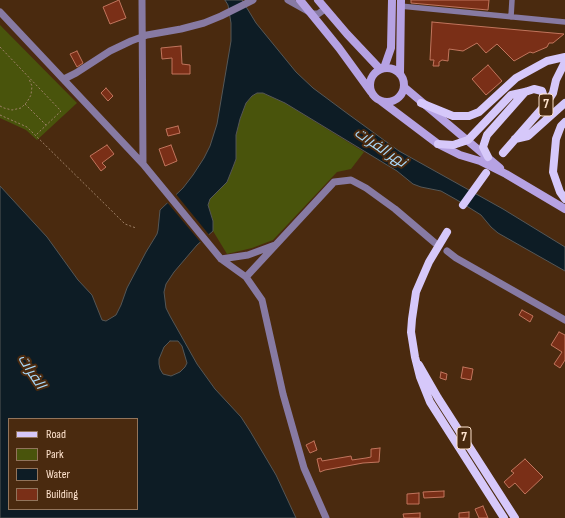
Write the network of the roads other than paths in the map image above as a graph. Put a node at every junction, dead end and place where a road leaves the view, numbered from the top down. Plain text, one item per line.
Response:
1 (142, 0) edge
2 (253, 0) edge
3 (288, 0) edge
4 (300, 0) edge
5 (318, 0) edge
6 (392, 0) edge
7 (512, 0) edge
8 (401, 3) edge
9 (324, 9) junction
10 (0, 12) edge
11 (310, 12) junction
12 (511, 17) junction
13 (565, 22) edge
14 (142, 37) junction
15 (565, 58) edge
16 (565, 62) edge
17 (382, 69) junction
18 (400, 74) junction
19 (64, 79) junction
20 (404, 87) junction
21 (371, 92) junction
22 (525, 92) junction
23 (382, 101) junction
24 (421, 102) junction
25 (565, 103) edge
26 (546, 104) junction
27 (565, 122) edge
28 (514, 139) junction
29 (468, 140) junction
30 (438, 144) junction
31 (503, 153) dead end
32 (488, 157) junction
33 (143, 164) junction
34 (486, 173) dead end
35 (506, 174) junction
36 (565, 199) edge
37 (463, 205) dead end
38 (565, 209) edge
39 (447, 232) dead end
40 (434, 243) dead end
41 (277, 244) junction
42 (446, 251) dead end
43 (221, 259) junction
44 (246, 277) junction
45 (565, 320) edge
46 (415, 357) junction
47 (326, 518) edge
48 (504, 518) edge
49 (515, 518) edge

1 - 14 street
2 - 14 street
3 - 11 street
4 - 11 main road
5 - 9 main road
6 - 17 main road
7 - 12 street
8 - 12 street
8 - 18 main road
9 - 11 street
9 - 17 main road
10 - 19 street
11 - 21 main road
12 - 13 street
14 - 19 street
14 - 33 street
15 - 24 main road
16 - 26 main road, 7
17 - 18 main road
17 - 21 main road
18 - 20 main road
19 - 33 street
20 - 23 main road
20 - 24 main road
21 - 23 main road
22 - 26 main road
22 - 29 main road
22 - 32 main road
23 - 30 main road
24 - 29 main road
25 - 28 main road, 7
26 - 28 main road, 7
27 - 36 main road
28 - 31 main road, 7
29 - 30 main road
29 - 32 main road
30 - 35 main road
32 - 35 main road
33 - 43 street
34 - 37 main road
35 - 38 main road
39 - 46 main road, 7
40 - 41 street
41 - 43 street
41 - 44 street
42 - 45 street
43 - 44 street
44 - 47 street
46 - 48 main road, 7
46 - 49 main road, 7

